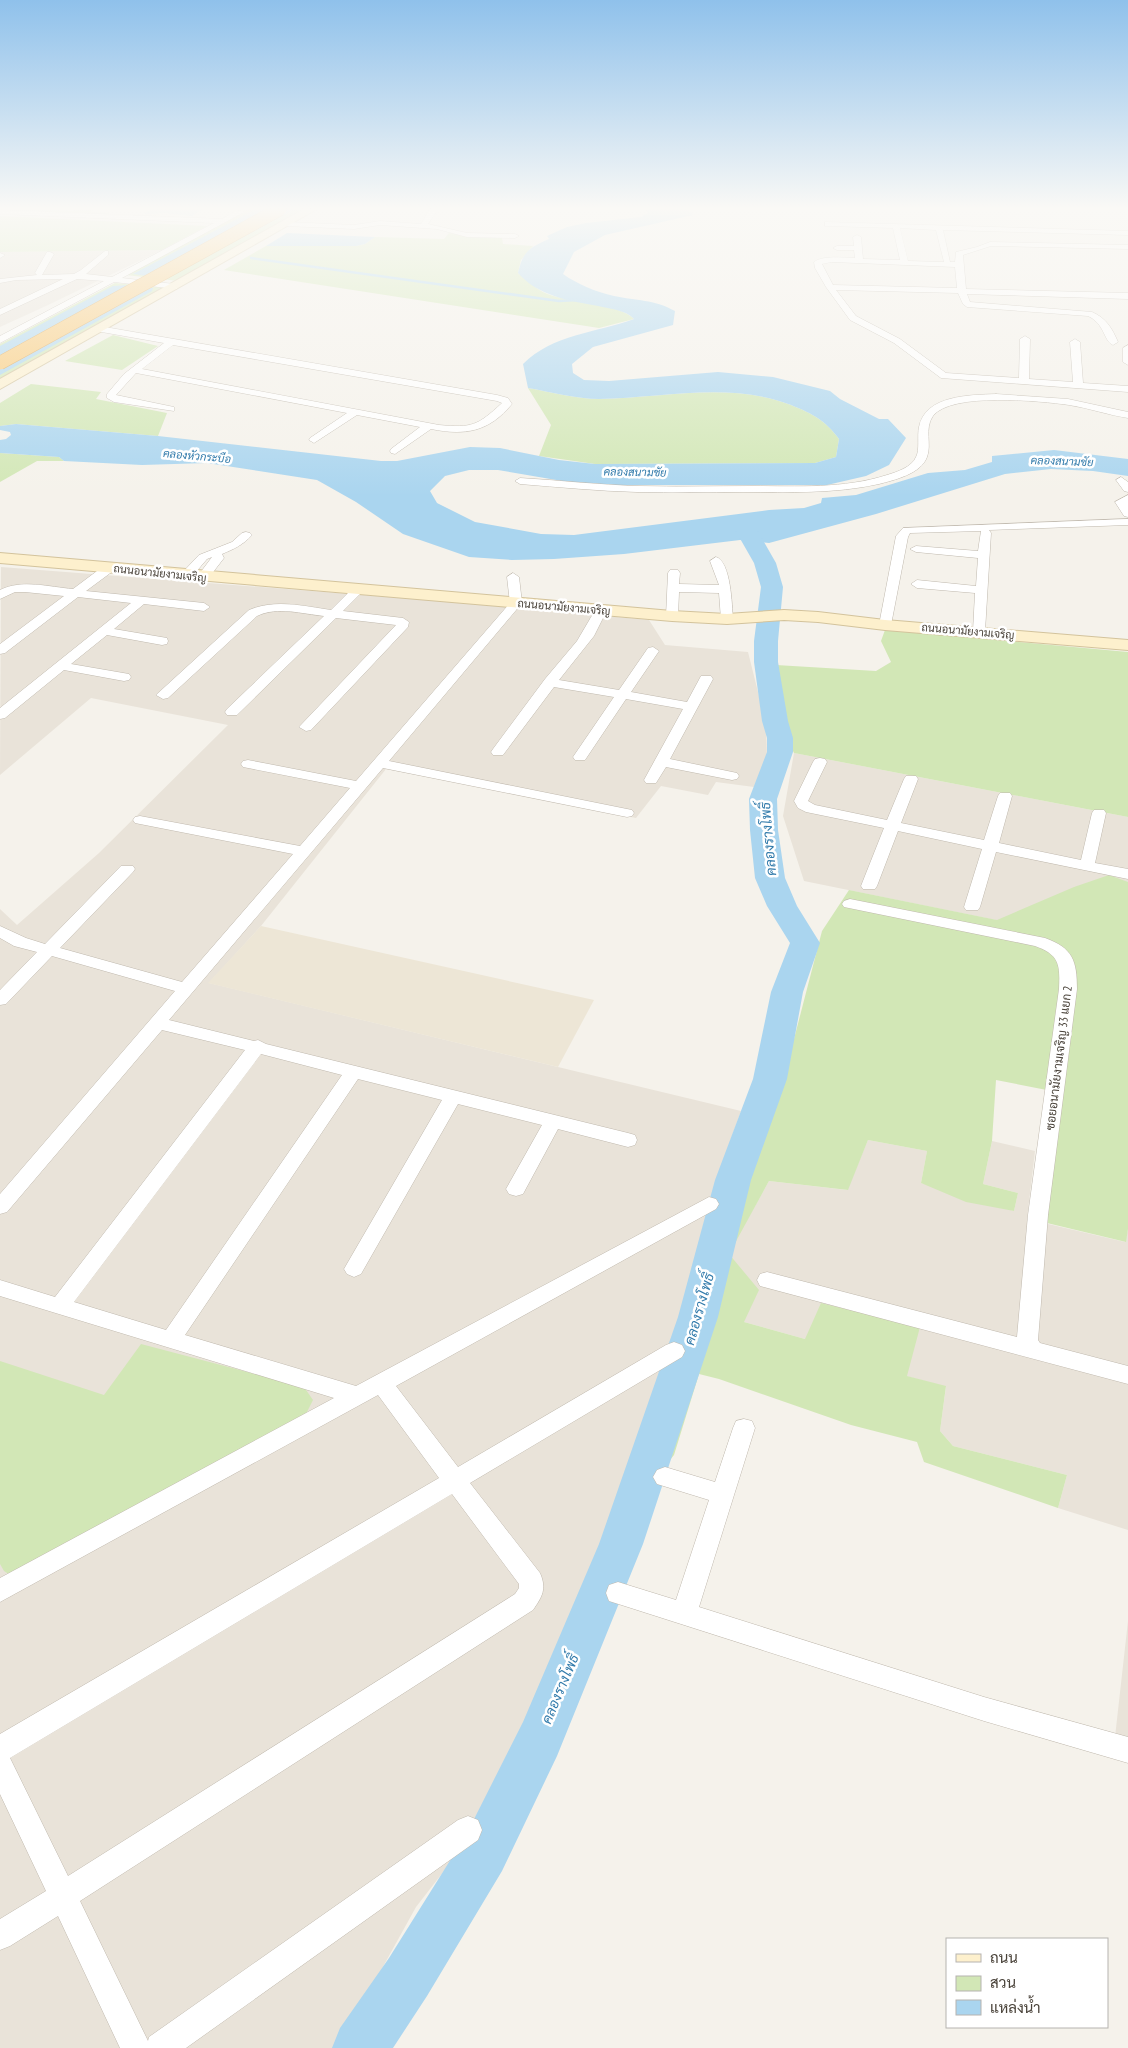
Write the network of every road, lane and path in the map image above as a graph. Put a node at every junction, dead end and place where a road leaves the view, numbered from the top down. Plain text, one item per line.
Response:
1 (15, 305) edge
2 (66, 305) edge
3 (84, 305) edge
4 (106, 305) edge
5 (144, 305) edge
6 (843, 305) edge
7 (976, 305) edge
8 (0, 312) edge
9 (99, 330) junction
10 (1025, 339) dead end
11 (0, 340) edge
12 (171, 342) junction
13 (1075, 342) dead end
14 (1113, 342) dead end
15 (1128, 348) edge
16 (0, 350) edge
17 (1128, 362) edge
18 (0, 363) edge
19 (134, 370) junction
20 (1024, 382) junction
21 (0, 385) edge
22 (1078, 386) junction
23 (1128, 389) edge
24 (171, 409) dead end
25 (356, 412) junction
26 (1128, 415) edge
27 (429, 426) junction
28 (314, 440) dead end
29 (395, 451) dead end
30 (520, 481) dead end
31 (1128, 498) edge
32 (1128, 514) edge
33 (1128, 522) edge
34 (985, 533) dead end
35 (246, 535) dead end
36 (916, 550) dead end
37 (215, 552) junction
38 (984, 555) junction
39 (0, 558) edge
40 (716, 561) dead end
41 (109, 568) junction
42 (674, 573) dead end
43 (186, 576) junction
44 (203, 577) junction
45 (513, 577) dead end
46 (917, 584) dead end
47 (673, 588) junction
48 (359, 589) junction
49 (726, 589) junction
50 (981, 590) junction
51 (76, 593) junction
52 (0, 596) edge
53 (142, 600) junction
54 (516, 603) junction
55 (204, 606) dead end
56 (600, 610) junction
57 (333, 614) junction
58 (672, 616) junction
59 (726, 619) junction
60 (886, 624) junction
61 (105, 631) junction
62 (979, 631) junction
63 (162, 641) dead end
64 (1128, 645) edge
65 (0, 650) edge
66 (652, 651) dead end
67 (63, 666) junction
68 (124, 677) dead end
69 (706, 679) dead end
70 (550, 682) junction
71 (163, 695) dead end
72 (622, 695) junction
73 (692, 707) junction
74 (232, 712) dead end
75 (0, 715) edge
76 (306, 727) dead end
77 (498, 752) dead end
78 (580, 757) dead end
79 (662, 762) junction
80 (820, 762) dead end
81 (380, 763) junction
82 (248, 764) dead end
83 (732, 776) dead end
84 (911, 778) dead end
85 (651, 780) dead end
86 (360, 786) junction
87 (1005, 796) dead end
88 (627, 813) dead end
89 (1099, 813) dead end
90 (140, 820) dead end
91 (893, 825) junction
92 (990, 844) junction
93 (304, 851) junction
94 (1087, 865) junction
95 (127, 869) dead end
96 (1128, 874) edge
97 (868, 886) dead end
98 (850, 904) dead end
99 (972, 906) dead end
100 (0, 931) edge
101 (49, 950) junction
102 (186, 990) junction
103 (0, 1000) edge
104 (158, 1023) junction
105 (258, 1046) junction
106 (354, 1072) junction
107 (453, 1096) junction
108 (553, 1122) junction
109 (628, 1140) dead end
110 (516, 1189) dead end
111 (709, 1204) dead end
112 (0, 1208) edge
113 (354, 1269) dead end
114 (766, 1280) dead end
115 (0, 1288) edge
116 (60, 1306) junction
117 (170, 1340) junction
118 (1033, 1350) junction
119 (674, 1351) dead end
120 (1128, 1376) edge
121 (381, 1384) junction
122 (358, 1396) junction
123 (744, 1428) dead end
124 (665, 1477) dead end
125 (454, 1481) junction
126 (723, 1494) junction
127 (0, 1591) edge
128 (618, 1593) dead end
129 (684, 1614) junction
130 (0, 1749) edge
131 (1128, 1750) edge
132 (0, 1765) edge
133 (468, 1830) dead end
134 (62, 1896) junction
135 (0, 1936) edge
136 (136, 2048) edge
137 (160, 2048) edge

1 - 8 street
2 - 11 street
3 - 16 highway
4 - 18 highway, bridge
5 - 9 street
6 - 20 street
7 - 14 street
9 - 12 street
9 - 21 street
10 - 20 street
12 - 19 street
12 - 27 street
13 - 22 street
15 - 17 street
19 - 24 street
19 - 25 street
20 - 22 street
22 - 23 street
25 - 27 street
25 - 28 street
26 - 30 street
27 - 29 street
31 - 32 street
33 - 60 street
34 - 38 street
35 - 37 street
36 - 38 street
37 - 43 street
37 - 44 street
38 - 50 street
39 - 41 street, ถนนอนามัยงามเจริญ
40 - 49 street
41 - 43 street, ถนนอนามัยงามเจริญ
41 - 51 street
42 - 47 street
43 - 44 street, ถนนอนามัยงามเจริญ
44 - 48 street, ถนนอนามัยงามเจริญ
45 - 54 street
46 - 50 street
47 - 49 street
47 - 58 street
48 - 54 street, ถนนอนามัยงามเจริญ
48 - 57 street
49 - 59 street
50 - 62 street
51 - 52 street
51 - 53 street
51 - 65 street
53 - 55 street
53 - 61 street
54 - 56 street, ถนนอนามัยงามเจริญ
54 - 81 street
56 - 58 street, ถนนอนามัยงามเจริญ
56 - 70 street
57 - 71 street
57 - 74 street
57 - 76 street
58 - 59 street, ถนนอนามัยงามเจริญ
59 - 60 street, ถนนอนามัยงามเจริญ
60 - 62 street, ถนนอนามัยงามเจริญ
61 - 63 street
61 - 67 street
62 - 64 street, ถนนอนามัยงามเจริญ
66 - 72 street
67 - 68 street
67 - 75 street
69 - 73 street
70 - 72 street
70 - 77 street
72 - 73 street
72 - 78 street
73 - 79 street
79 - 83 street
79 - 85 street
80 - 91 street
81 - 86 street
81 - 88 street
82 - 86 street
84 - 91 street
86 - 93 street
87 - 92 street
89 - 94 street
90 - 93 street
91 - 92 street
91 - 97 street
92 - 94 street
92 - 99 street
93 - 102 street
94 - 96 street
95 - 101 street
98 - 118 street, ซอยอนามัยงามเจริญ 33 แยก 2
100 - 101 street
101 - 102 street
101 - 103 street
102 - 104 street
104 - 105 street
104 - 112 street
105 - 106 street
105 - 116 street
106 - 107 street
106 - 117 street
107 - 108 street
107 - 113 street
108 - 109 street
108 - 110 street
111 - 121 street
114 - 118 street
115 - 116 street
116 - 117 street
117 - 122 street
118 - 120 street
119 - 125 street
121 - 122 street
121 - 125 street
122 - 127 street
123 - 126 street
124 - 126 street
125 - 130 street
125 - 134 street
126 - 129 street
128 - 129 street
129 - 131 street
132 - 134 street
133 - 137 street
134 - 135 street
134 - 136 street

